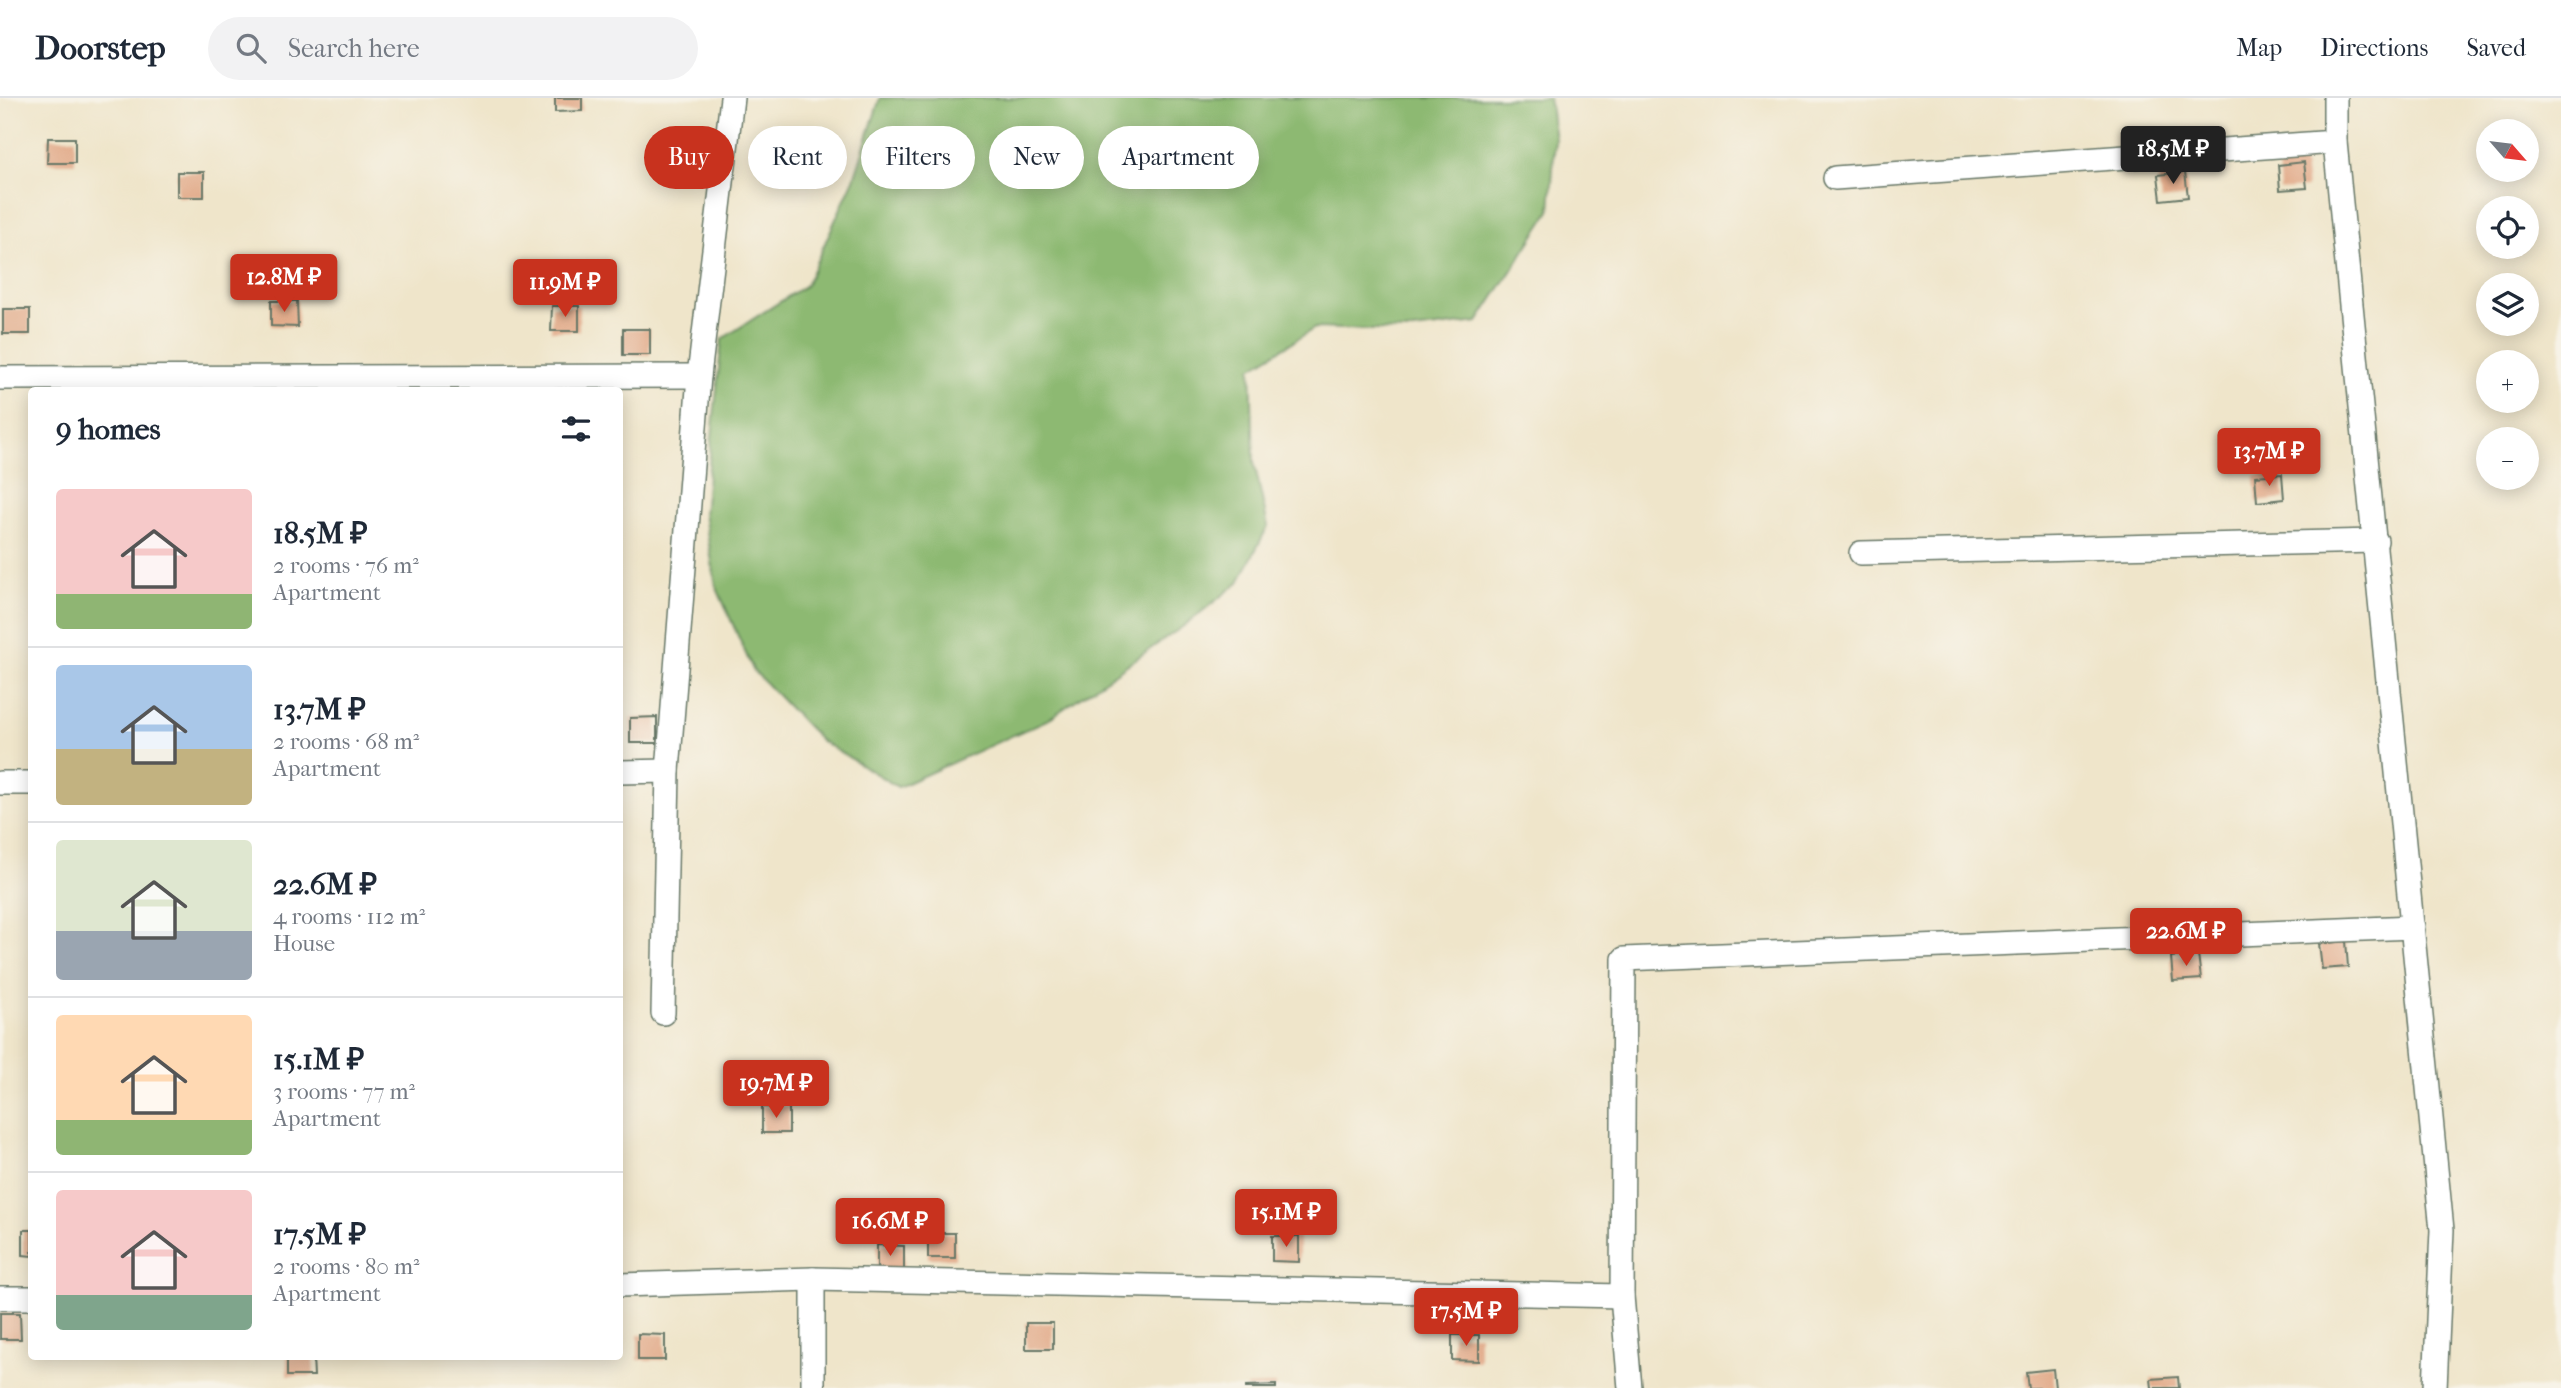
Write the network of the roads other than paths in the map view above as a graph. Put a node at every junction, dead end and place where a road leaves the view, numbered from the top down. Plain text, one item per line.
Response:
1 (733, 98) edge
2 (2335, 98) edge
3 (2335, 142) junction
4 (1835, 178) dead end
5 (699, 376) junction
6 (0, 377) edge
7 (2376, 541) junction
8 (1861, 553) dead end
9 (668, 771) junction
10 (623, 772) edge
11 (0, 783) edge
12 (28, 783) edge
13 (2413, 927) junction
14 (663, 1013) dead end
15 (813, 1279) junction
16 (623, 1285) edge
17 (1622, 1296) junction
18 (0, 1298) edge
19 (28, 1298) edge
20 (813, 1388) edge
21 (1630, 1388) edge
22 (2435, 1388) edge

1 - 5 lane
2 - 3 lane
3 - 4 lane
3 - 7 lane
5 - 6 lane
5 - 9 lane
7 - 8 lane
7 - 13 lane
9 - 10 lane
9 - 14 lane
11 - 12 lane
13 - 17 lane
13 - 22 lane
15 - 16 lane
15 - 17 lane
15 - 20 lane
17 - 21 lane
18 - 19 lane

